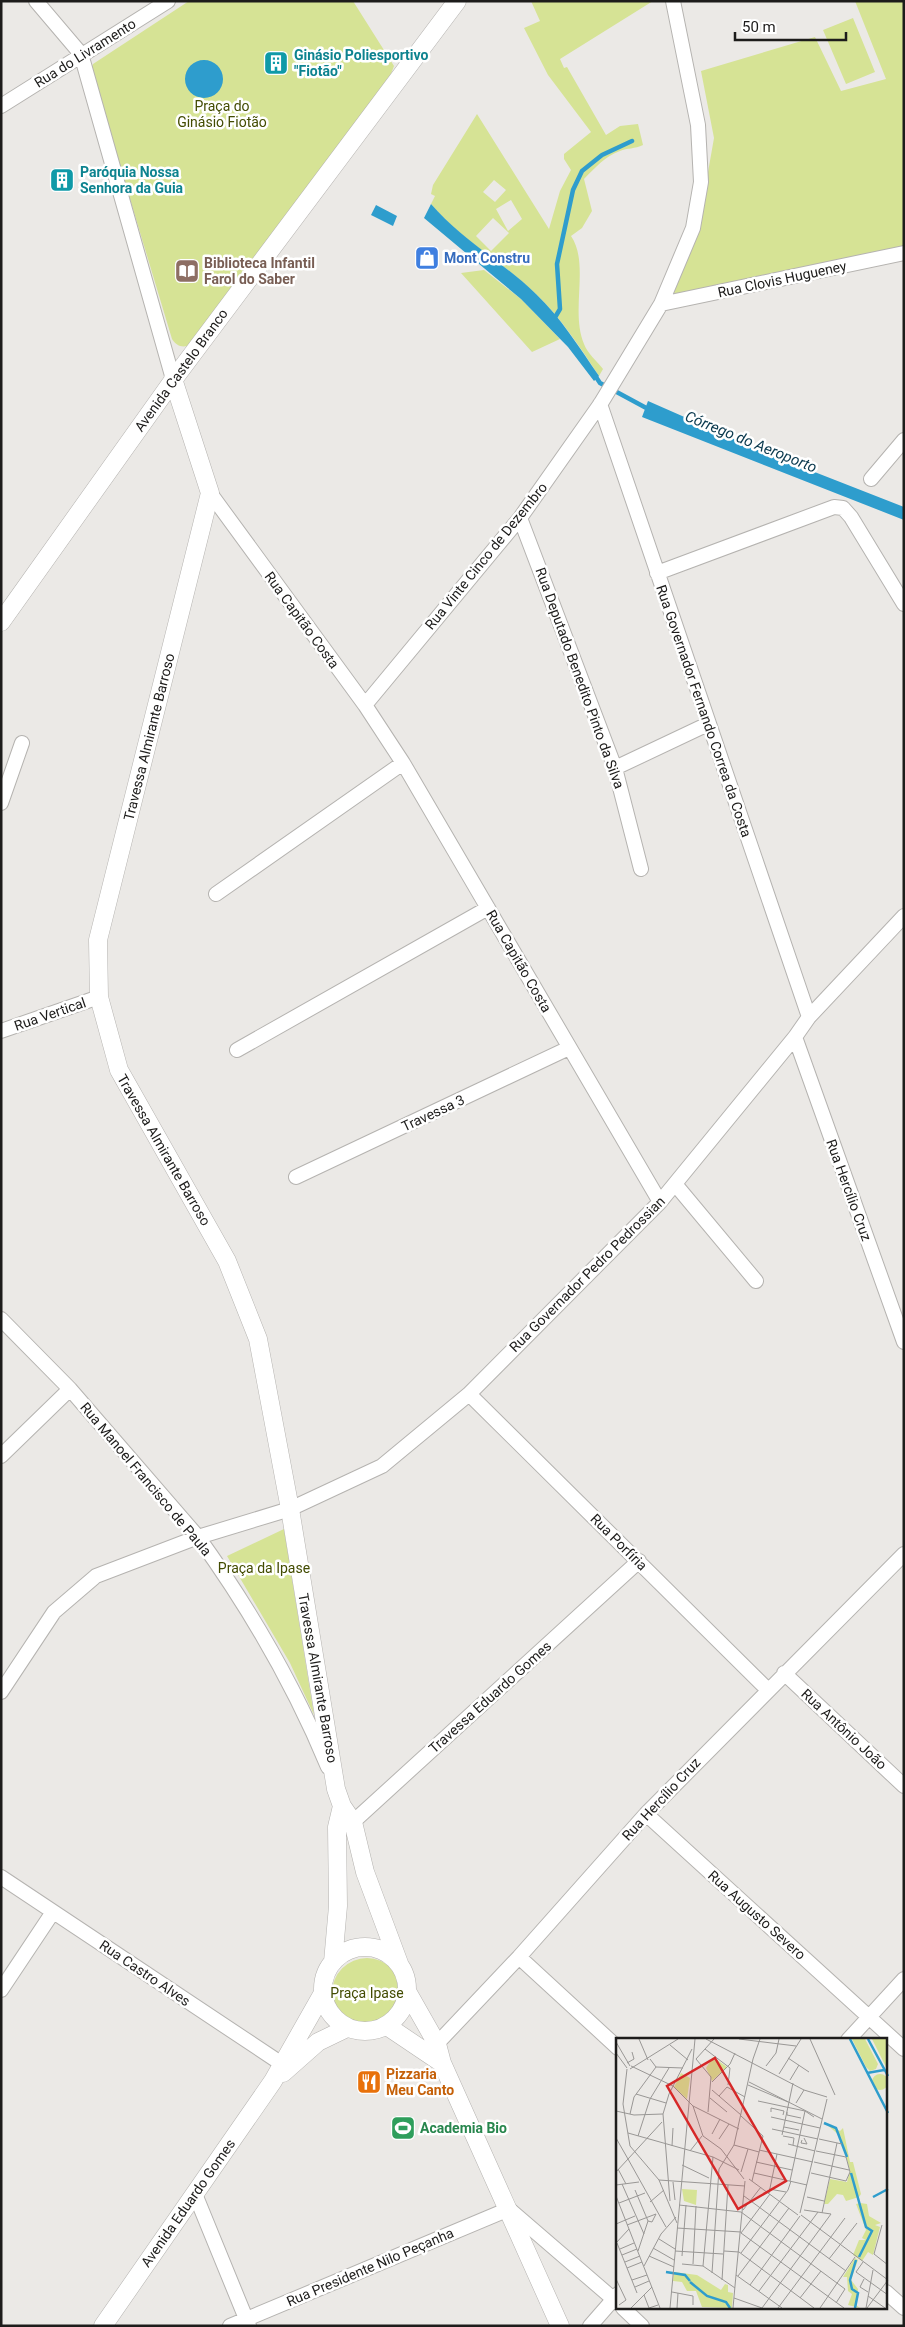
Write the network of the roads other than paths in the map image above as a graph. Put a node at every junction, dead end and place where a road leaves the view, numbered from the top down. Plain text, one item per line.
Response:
1 (36, 1) edge
2 (168, 1) edge
3 (456, 1) edge
4 (673, 1) edge
5 (81, 54) junction
6 (1, 106) edge
7 (904, 254) edge
8 (661, 304) junction
9 (174, 380) junction
10 (600, 404) junction
11 (904, 440) edge
12 (871, 479) dead end
13 (210, 493) junction
14 (520, 518) junction
15 (657, 573) junction
16 (904, 604) edge
17 (1, 622) edge
18 (365, 706) junction
19 (708, 724) junction
20 (22, 743) dead end
21 (403, 763) junction
22 (615, 768) junction
23 (2, 796) edge
24 (641, 869) dead end
25 (216, 894) dead end
26 (488, 908) junction
27 (904, 916) edge
28 (99, 997) junction
29 (809, 1017) junction
30 (1, 1031) edge
31 (795, 1037) junction
32 (569, 1048) junction
33 (237, 1050) dead end
34 (296, 1177) dead end
35 (675, 1184) junction
36 (660, 1202) junction
37 (756, 1281) dead end
38 (1, 1319) edge
39 (904, 1342) edge
40 (70, 1389) junction
41 (469, 1394) junction
42 (1, 1456) edge
43 (290, 1509) junction
44 (198, 1537) junction
45 (904, 1554) edge
46 (639, 1561) junction
47 (784, 1673) junction
48 (768, 1690) junction
49 (1, 1692) edge
50 (904, 1786) edge
51 (336, 1789) junction
52 (646, 1814) junction
53 (345, 1825) junction
54 (1, 1877) edge
55 (53, 1912) junction
56 (520, 1958) junction
57 (332, 1962) junction
58 (400, 1966) junction
59 (904, 1979) edge
60 (1, 1990) edge
61 (408, 1992) junction
62 (323, 1993) junction
63 (869, 2017) junction
64 (387, 2026) junction
65 (348, 2028) junction
66 (850, 2038) edge
67 (616, 2046) edge
68 (904, 2049) edge
69 (436, 2053) junction
70 (285, 2067) junction
71 (195, 2194) junction
72 (509, 2209) junction
73 (888, 2294) edge
74 (616, 2299) edge
75 (616, 2303) edge
76 (904, 2308) edge
77 (627, 2310) edge
78 (248, 2322) edge
79 (103, 2326) edge
80 (230, 2326) edge
81 (560, 2326) edge
82 (590, 2326) edge
83 (642, 2326) edge

1 - 5 street, Rua Capitão Costa
2 - 5 street, Rua do Livramento
3 - 9 street, Avenida Castelo Branco
4 - 8 street
5 - 6 street, Rua do Livramento
5 - 9 street, Rua Capitão Costa
7 - 8 street, Rua Clovis Hugueney
8 - 10 street, Rua Vinte Cinco de Dezembro
9 - 13 street, Rua Capitão Costa
9 - 17 street, Avenida Castelo Branco
10 - 14 street, Rua Vinte Cinco de Dezembro
10 - 15 street, Rua Governador Fernando Correa da Costa
11 - 12 street
13 - 18 street, Rua Capitão Costa
13 - 28 street, Travessa Almirante Barroso
14 - 18 street, Rua Vinte Cinco de Dezembro
14 - 22 street, Rua Deputado Benedito Pinto da Silva
15 - 16 street
15 - 19 street, Rua Governador Fernando Correa da Costa
18 - 21 street, Rua Capitão Costa
19 - 22 street
19 - 29 street, Rua Governador Fernando Correa da Costa
20 - 23 street
21 - 25 street
21 - 26 street, Rua Capitão Costa
22 - 24 street, Rua Deputado Benedito Pinto da Silva
26 - 32 street, Rua Capitão Costa
26 - 33 street
27 - 29 street, Rua Governador Pedro Pedrossian
28 - 30 street, Rua Vertical
28 - 43 street, Travessa Almirante Barroso
29 - 31 street, Rua Governador Pedro Pedrossian
31 - 35 street, Rua Governador Pedro Pedrossian
31 - 39 street, Rua Hercílio Cruz
32 - 34 street, Travessa 3
32 - 36 street, Rua Capitão Costa
35 - 36 street, Rua Governador Pedro Pedrossian
35 - 37 street
36 - 41 street, Rua Governador Pedro Pedrossian
38 - 40 street, Rua Manoel Francisco de Paula
40 - 42 street
40 - 44 street, Rua Manoel Francisco de Paula
41 - 43 street, Rua Governador Pedro Pedrossian
41 - 46 street, Rua Porfíria
43 - 44 street, Rua Governador Pedro Pedrossian
43 - 51 street, Travessa Almirante Barroso
44 - 49 street, Rua Governador Pedro Pedrossian
44 - 51 street, Rua Manoel Francisco de Paula
45 - 47 street, Rua Hercílio Cruz
46 - 48 street, Rua Porfíria
46 - 53 street, Travessa Eduardo Gomes
47 - 48 street, Rua Hercílio Cruz
47 - 50 street, Rua Antônio João
48 - 52 street, Rua Hercílio Cruz
51 - 53 street, Travessa Almirante Barroso
52 - 56 street, Rua Hercílio Cruz
52 - 63 street, Rua Augusto Severo
53 - 57 street
53 - 58 street
54 - 55 street, Rua Castro Alves
55 - 60 street
55 - 70 street, Rua Castro Alves
56 - 67 street
56 - 69 street, Rua Hercílio Cruz
57 - 58 street
57 - 62 street
58 - 61 street
59 - 63 street
61 - 64 street
61 - 69 street
62 - 65 street
62 - 70 street, Avenida Eduardo Gomes
63 - 66 street
63 - 68 street, Rua Augusto Severo
64 - 65 street
64 - 69 street
65 - 70 street
69 - 72 street
70 - 71 street, Avenida Eduardo Gomes
71 - 78 street
71 - 79 street, Avenida Eduardo Gomes
72 - 74 street
72 - 78 street, Rua Presidente Nilo Peçanha
72 - 81 street
73 - 76 street
75 - 82 street
77 - 83 street
78 - 80 street, Rua Presidente Nilo Peçanha

